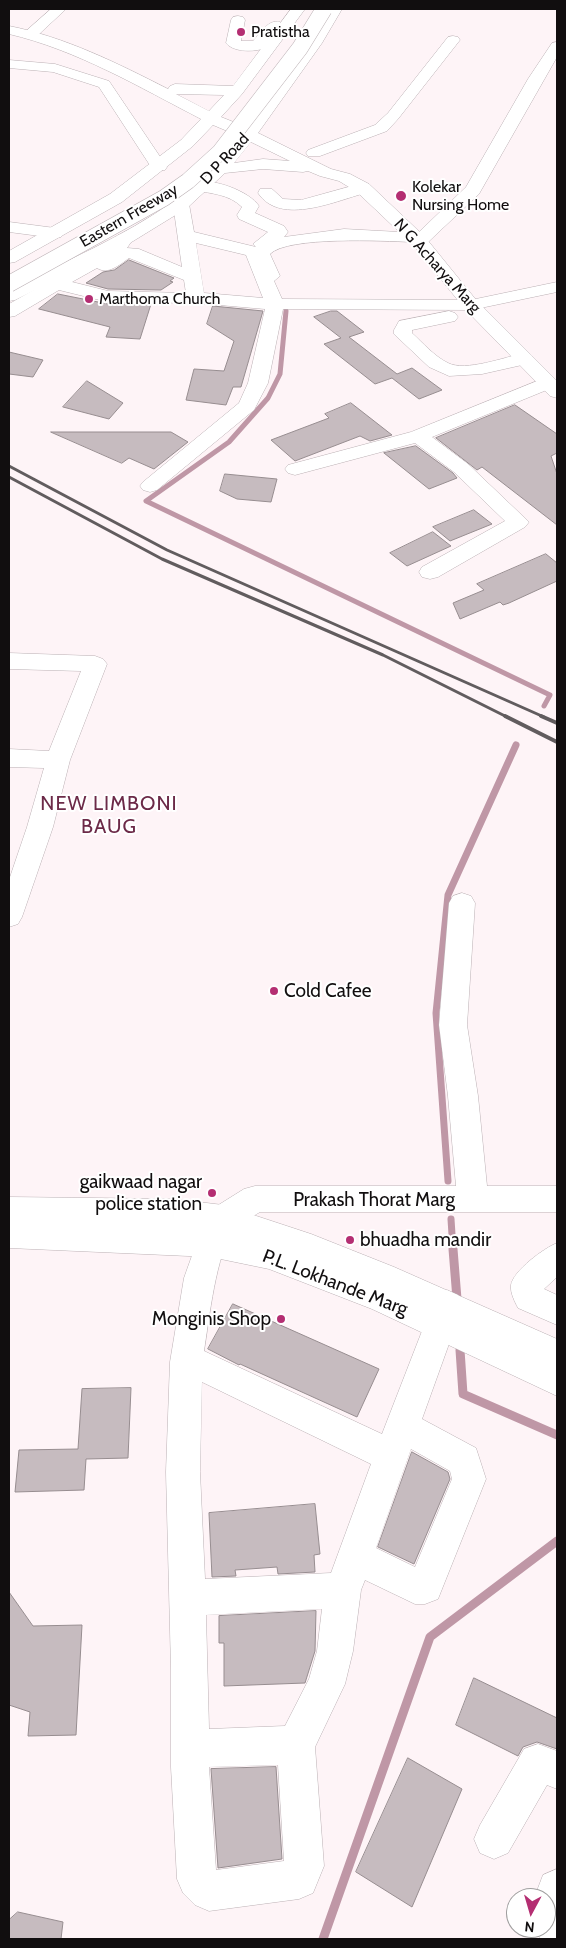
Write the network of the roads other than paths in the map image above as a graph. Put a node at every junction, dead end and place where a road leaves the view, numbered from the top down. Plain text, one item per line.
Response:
1 (59, 9) edge
2 (298, 9) edge
3 (308, 9) edge
4 (324, 9) edge
5 (335, 9) edge
6 (238, 20) dead end
7 (9, 30) edge
8 (31, 34) junction
9 (271, 34) junction
10 (453, 40) dead end
11 (557, 46) edge
12 (9, 64) edge
13 (170, 91) junction
14 (237, 91) junction
15 (215, 113) junction
16 (253, 129) junction
17 (188, 142) junction
18 (315, 161) junction
19 (159, 167) junction
20 (220, 168) junction
21 (201, 186) junction
22 (304, 186) dead end
23 (364, 188) junction
24 (266, 193) dead end
25 (322, 200) junction
26 (181, 204) junction
27 (301, 206) junction
28 (362, 222) dead end
29 (9, 227) edge
30 (55, 233) junction
31 (185, 235) junction
32 (124, 238) junction
33 (417, 239) junction
34 (253, 252) junction
35 (9, 258) edge
36 (9, 272) edge
37 (192, 277) junction
38 (84, 278) dead end
39 (57, 283) junction
40 (9, 284) edge
41 (557, 287) edge
42 (9, 296) edge
43 (196, 298) junction
44 (280, 304) junction
45 (474, 308) junction
46 (9, 312) edge
47 (524, 359) junction
48 (552, 388) edge
49 (418, 436) junction
50 (295, 469) dead end
51 (150, 486) dead end
52 (430, 572) dead end
53 (9, 661) edge
54 (9, 758) edge
55 (58, 760) junction
56 (462, 903) dead end
57 (9, 917) edge
58 (557, 1198) edge
59 (472, 1200) junction
60 (9, 1211) edge
61 (217, 1231) junction
62 (9, 1234) edge
63 (557, 1257) edge
64 (557, 1310) edge
65 (443, 1314) junction
66 (557, 1355) edge
67 (186, 1362) junction
68 (557, 1380) edge
69 (397, 1441) junction
70 (356, 1556) junction
71 (343, 1590) junction
72 (188, 1598) junction
73 (296, 1745) junction
74 (190, 1749) junction
75 (557, 1770) edge
76 (494, 1839) dead end
77 (557, 1889) edge
78 (557, 1931) edge

1 - 8 main road
2 - 9 main road
3 - 36 main road, Eastern Freeway
4 - 40 main road, Eastern Freeway, bridge
5 - 16 main road, D P Road
6 - 9 main road
7 - 8 main road
8 - 13 main road
9 - 14 main road
10 - 18 main road
11 - 33 main road
12 - 19 main road
13 - 14 main road
13 - 15 main road
13 - 17 main road
14 - 15 main road
15 - 16 main road
15 - 17 main road
16 - 18 main road
16 - 20 main road, D P Road
17 - 19 main road
18 - 20 main road
18 - 23 main road, N G Acharya Marg
19 - 30 main road
20 - 21 main road, D P Road
21 - 26 main road, D P Road
21 - 34 main road
22 - 25 main road
23 - 25 main road
23 - 33 main road, N G Acharya Marg
24 - 27 main road
25 - 27 main road
26 - 31 main road
26 - 32 main road, D P Road
27 - 28 main road
29 - 30 main road
30 - 35 main road
31 - 34 main road
31 - 37 main road
32 - 39 main road
32 - 42 main road, D P Road
33 - 44 main road
33 - 45 main road, N G Acharya Marg
34 - 44 main road
37 - 38 main road
37 - 43 main road
39 - 43 main road
39 - 46 main road
41 - 45 main road
43 - 44 main road
44 - 45 main road
44 - 51 main road
45 - 47 main road, N G Acharya Marg
45 - 47 main road
47 - 48 main road, N G Acharya Marg
48 - 49 main road
49 - 50 main road
49 - 52 main road
53 - 55 main road
54 - 55 main road
55 - 57 main road
56 - 59 main road
58 - 59 main road, Prakash Thorat Marg
59 - 61 main road, Prakash Thorat Marg
60 - 61 main road, P.L. Lokhande Marg
61 - 62 main road, P.L. Lokhande Marg
61 - 65 main road, P.L. Lokhande Marg
61 - 67 main road
63 - 64 main road
65 - 66 main road, P.L. Lokhande Marg
65 - 68 main road, P.L. Lokhande Marg
65 - 69 main road
67 - 69 main road
67 - 72 main road
69 - 70 main road
69 - 70 main road
70 - 71 main road
71 - 72 main road
71 - 73 main road
72 - 74 main road
73 - 74 main road
73 - 74 main road
75 - 76 main road
77 - 78 main road

